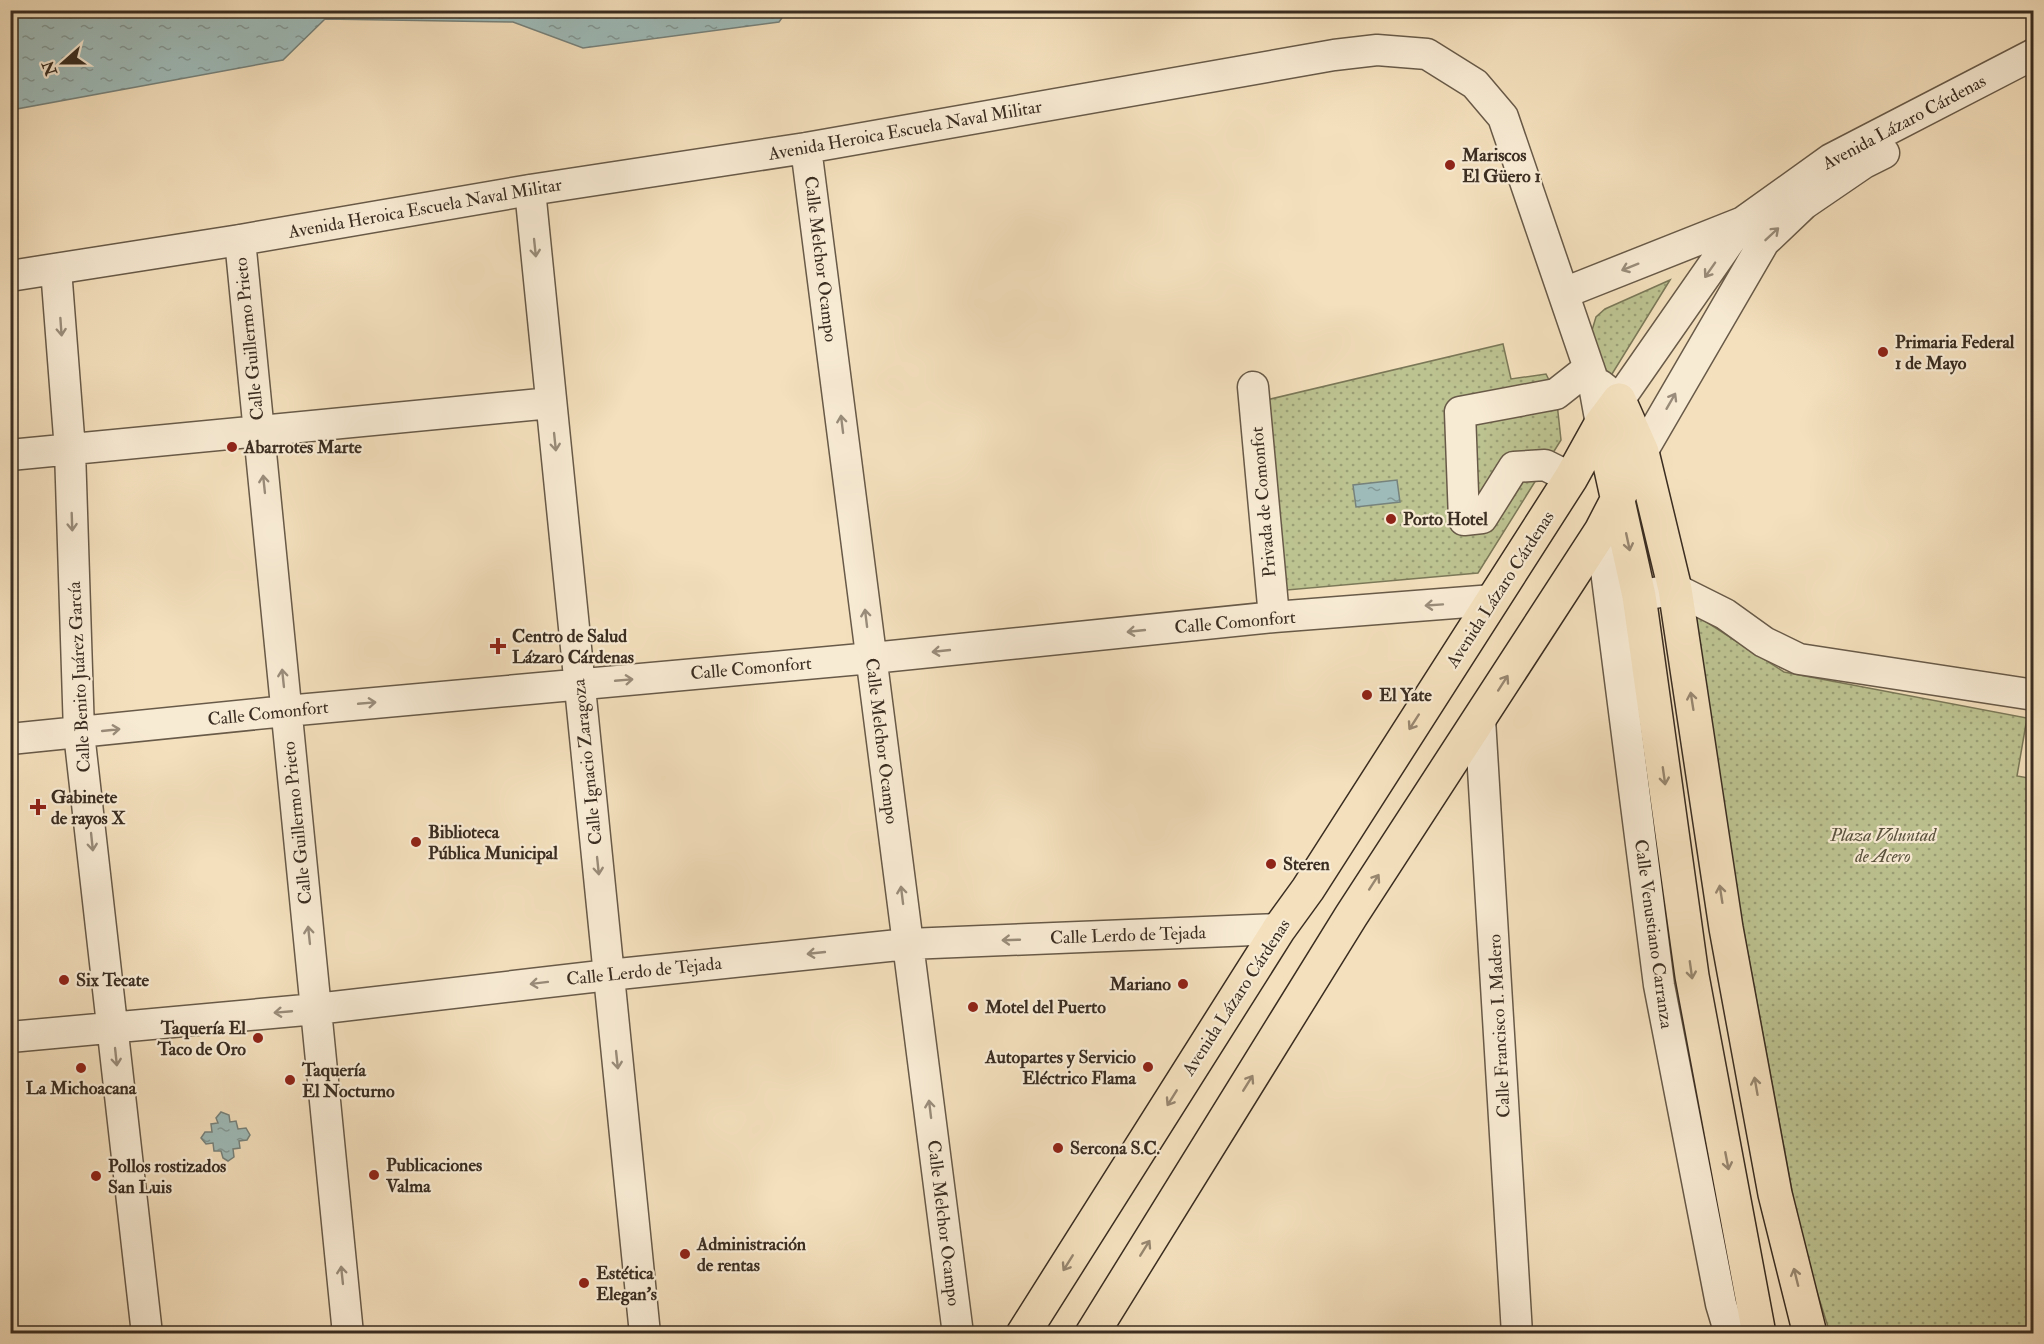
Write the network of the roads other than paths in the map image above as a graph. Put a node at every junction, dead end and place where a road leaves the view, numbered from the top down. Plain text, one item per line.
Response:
1 (2034, 54) edge
2 (2034, 76) edge
3 (806, 148) junction
4 (530, 190) junction
5 (1743, 222) junction
6 (240, 240) junction
7 (56, 269) junction
8 (10, 276) edge
9 (1564, 293) junction
10 (1591, 374) junction
11 (1253, 387) dead end
12 (551, 403) junction
13 (1610, 412) junction
14 (259, 432) junction
15 (70, 450) junction
16 (1642, 452) junction
17 (10, 455) edge
18 (1571, 478) junction
19 (1617, 496) junction
20 (1601, 531) junction
21 (1675, 589) junction
22 (1639, 596) junction
23 (1493, 600) junction
24 (1274, 617) junction
25 (872, 658) junction
26 (579, 684) junction
27 (2034, 695) edge
28 (286, 711) junction
29 (1480, 719) junction
30 (79, 733) junction
31 (10, 739) edge
32 (1308, 889) junction
33 (1351, 916) junction
34 (1279, 929) junction
35 (908, 944) junction
36 (609, 975) junction
37 (316, 1009) junction
38 (112, 1027) junction
39 (10, 1037) edge
40 (147, 1334) edge
41 (348, 1334) edge
42 (645, 1334) edge
43 (958, 1334) edge
44 (1023, 1334) edge
45 (1092, 1334) edge
46 (1517, 1334) edge
47 (1730, 1334) edge
48 (1759, 1334) edge
49 (1810, 1334) edge

1 - 5 street, Avenida Lázaro Cárdenas
16 -> 2 street, Avenida Lázaro Cárdenas
3 - 4 street, Avenida Heroica Escuela Naval Militar
3 - 9 street, Avenida Heroica Escuela Naval Militar
25 -> 3 street, Calle Melchor Ocampo
4 - 6 street, Avenida Heroica Escuela Naval Militar
4 -> 12 street, Calle Ignacio Zaragoza
5 -> 9 street
5 -> 13 street, Avenida Lázaro Cárdenas
6 - 7 street, Avenida Heroica Escuela Naval Militar
6 - 14 street, Calle Guillermo Prieto
7 - 8 street, Avenida Heroica Escuela Naval Militar
7 -> 15 street, Calle Benito Juárez García
9 - 10 street, Avenida Heroica Escuela Naval Militar
10 - 13 street, Avenida Heroica Escuela Naval Militar
10 - 18 street
11 - 24 street, Privada de Comonfot
12 - 14 street
12 -> 26 street, Calle Ignacio Zaragoza
13 - 16 main road
13 - 18 main road, Avenida Lázaro Cárdenas
13 - 19 main road
14 - 15 street
28 -> 14 street, Calle Guillermo Prieto
15 - 17 street
15 -> 30 street, Calle Benito Juárez García
16 - 19 main road, Avenida Lázaro Cárdenas
16 - 21 main road
18 - 23 main road, Avenida Lázaro Cárdenas
19 - 20 main road, Avenida Lázaro Cárdenas
19 -> 22 main road
29 -> 20 main road, Avenida Lázaro Cárdenas
20 - 47 street, Calle Venustiano Carranza
21 - 22 street
21 - 27 street
49 -> 21 main road
22 -> 48 main road
23 -> 24 street, Calle Comonfort
23 -> 32 main road, Avenida Lázaro Cárdenas
24 -> 25 street, Calle Comonfort
26 -> 25 street, Calle Comonfort
35 -> 25 street, Calle Melchor Ocampo
28 -> 26 street, Calle Comonfort
26 -> 36 street, Calle Ignacio Zaragoza
30 -> 28 street, Calle Comonfort
37 -> 28 street, Calle Guillermo Prieto
33 -> 29 main road, Avenida Lázaro Cárdenas
29 - 46 street, Calle Francisco I. Madero
30 - 31 street, Calle Comonfort
30 -> 38 street, Calle Benito Juárez García
32 - 33 main road
32 - 34 main road, Avenida Lázaro Cárdenas
45 -> 33 main road, Avenida Lázaro Cárdenas
34 -> 35 street, Calle Lerdo de Tejada
34 -> 44 main road, Avenida Lázaro Cárdenas
35 -> 36 street, Calle Lerdo de Tejada
43 -> 35 street, Calle Melchor Ocampo
36 -> 37 street, Calle Lerdo de Tejada
36 -> 42 street, Calle Ignacio Zaragoza
37 -> 38 street, Calle Lerdo de Tejada
41 -> 37 street, Calle Guillermo Prieto
38 - 39 street, Calle Lerdo de Tejada
38 -> 40 street, Calle Benito Juárez García

